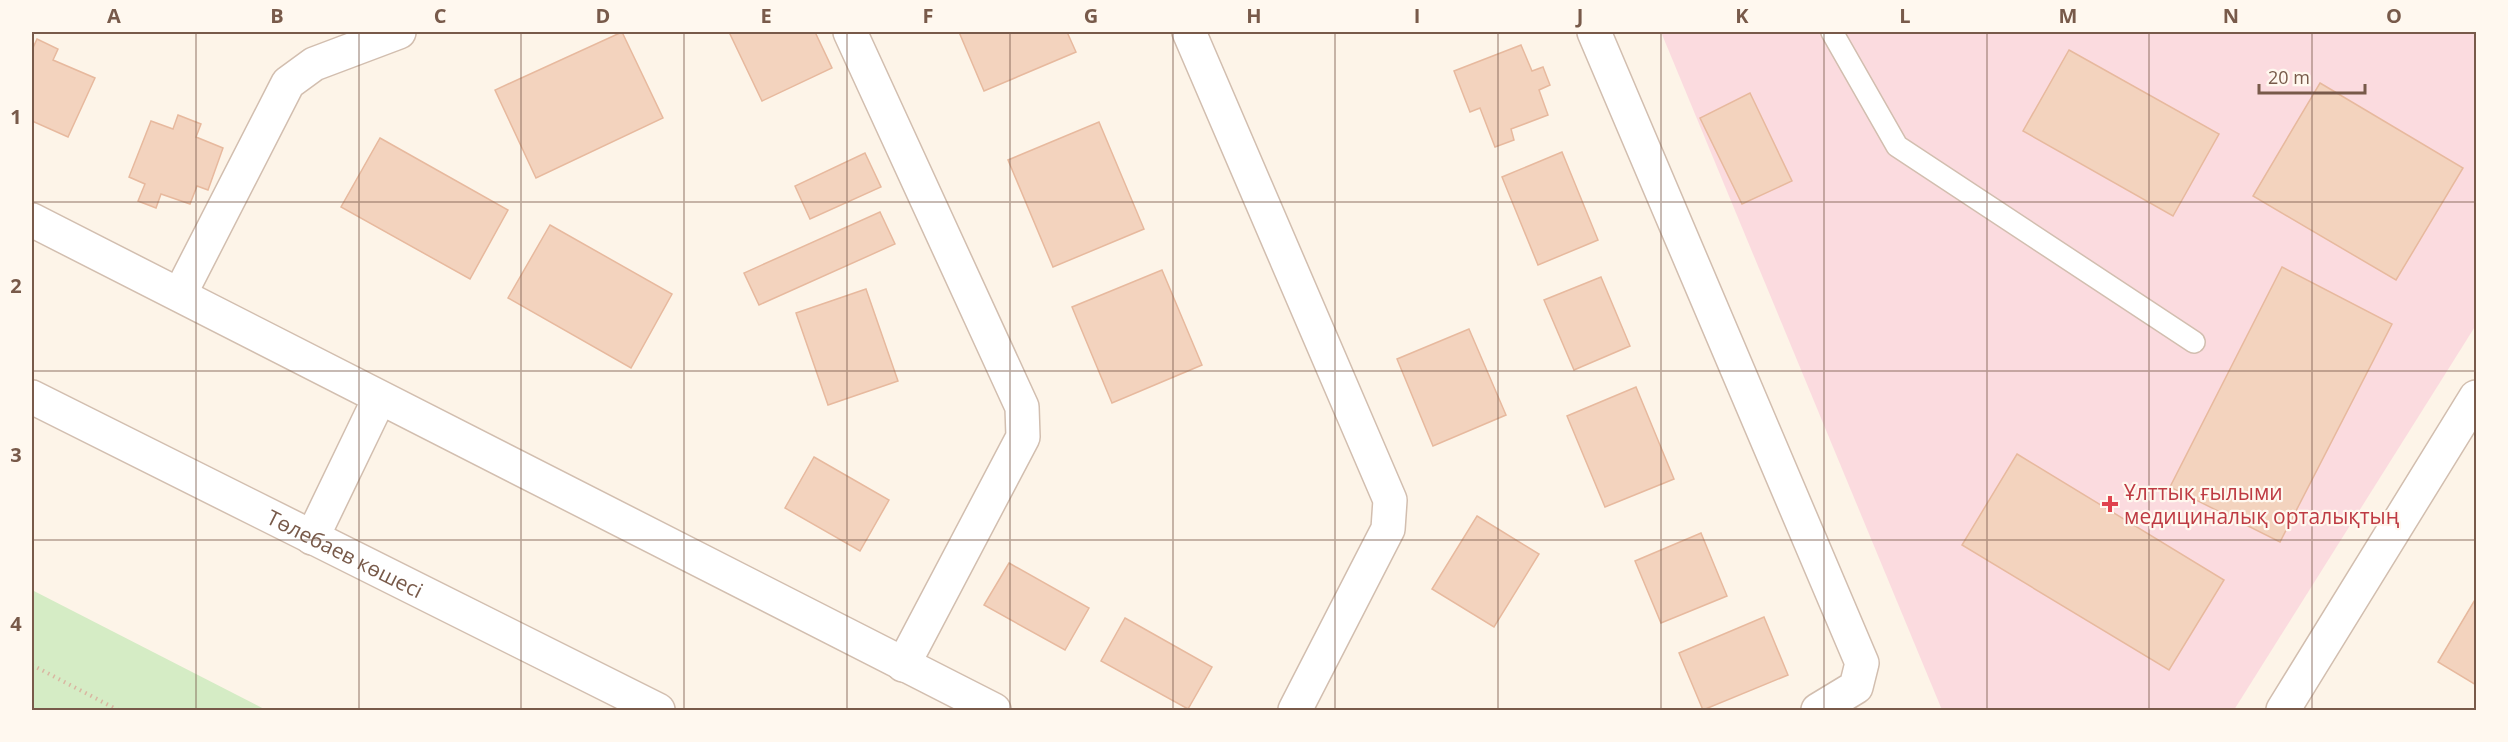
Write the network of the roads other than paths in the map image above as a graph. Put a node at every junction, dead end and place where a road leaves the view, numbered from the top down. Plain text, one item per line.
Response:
1 (399, 32) edge
2 (850, 32) edge
3 (1189, 32) edge
4 (1594, 32) edge
5 (1832, 32) edge
6 (32, 219) edge
7 (180, 294) junction
8 (2194, 342) dead end
9 (32, 397) edge
10 (2476, 397) edge
11 (379, 399) junction
12 (312, 538) junction
13 (903, 665) junction
14 (658, 711) edge
15 (994, 711) edge
16 (1296, 711) edge
17 (1818, 711) edge
18 (2283, 711) edge

1 - 7 street
2 - 13 street
3 - 16 street
4 - 17 street
5 - 8 lane
6 - 7 street
7 - 11 street
9 - 12 street, Төлебаев көшесі
10 - 18 street
11 - 12 street
11 - 13 street
12 - 14 street, Төлебаев көшесі
13 - 15 street

